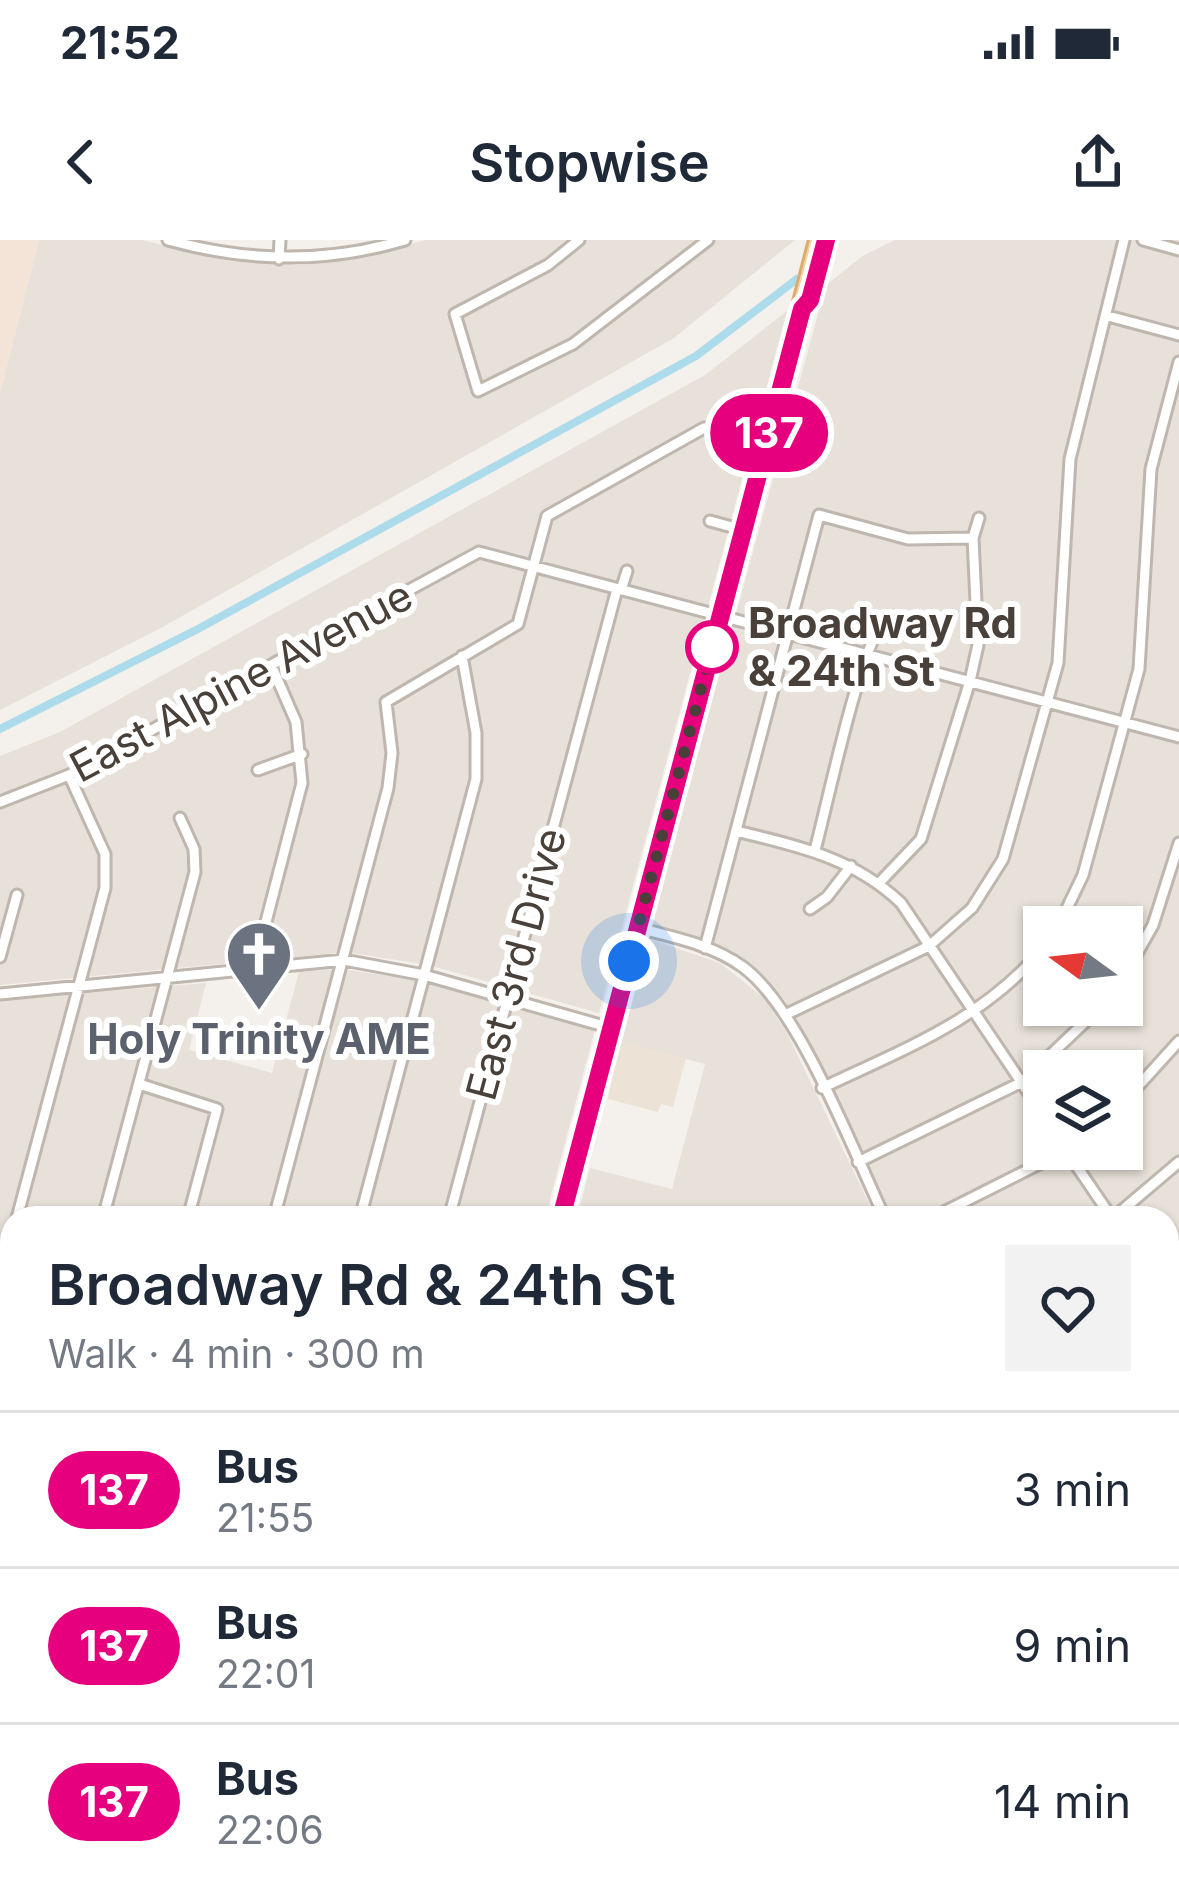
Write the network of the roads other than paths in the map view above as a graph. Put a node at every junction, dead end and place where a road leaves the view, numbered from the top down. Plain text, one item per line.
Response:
1 (168, 240) edge
2 (280, 240) edge
3 (405, 240) edge
4 (579, 240) edge
5 (708, 240) edge
6 (826, 240) edge
7 (1124, 240) edge
8 (1143, 240) edge
9 (813, 246) edge
10 (1179, 250) edge
11 (280, 259) junction
12 (802, 309) junction
13 (1108, 316) junction
14 (1179, 334) edge
15 (1179, 362) edge
16 (767, 439) junction
17 (979, 518) dead end
18 (710, 521) dead end
19 (743, 530) junction
20 (973, 538) junction
21 (534, 566) junction
22 (627, 571) dead end
23 (619, 590) junction
24 (721, 617) junction
25 (882, 626) dead end
26 (788, 633) junction
27 (867, 655) junction
28 (462, 656) junction
29 (272, 667) junction
30 (970, 681) junction
31 (1047, 703) junction
32 (571, 707) dead end
33 (584, 711) junction
34 (1126, 723) junction
35 (1179, 737) edge
36 (302, 754) junction
37 (258, 770) dead end
38 (69, 775) junction
39 (0, 802) edge
40 (180, 818) dead end
41 (736, 831) junction
42 (1179, 843) edge
43 (815, 850) junction
44 (851, 866) junction
45 (880, 882) junction
46 (17, 895) dead end
47 (1068, 906) edge
48 (810, 909) dead end
49 (638, 928) junction
50 (1143, 943) edge
51 (928, 946) junction
52 (705, 948) junction
53 (0, 958) edge
54 (344, 960) junction
55 (254, 968) junction
56 (1023, 971) edge
57 (424, 975) junction
58 (167, 978) junction
59 (79, 986) junction
60 (0, 994) edge
61 (507, 998) junction
62 (785, 1015) junction
63 (974, 1015) junction
64 (1081, 1026) edge
65 (611, 1028) junction
66 (1179, 1041) edge
67 (1143, 1081) edge
68 (1022, 1082) junction
69 (139, 1084) junction
70 (822, 1088) junction
71 (858, 1162) junction
72 (1179, 1162) edge
73 (1027, 1170) edge
74 (1080, 1170) edge
75 (20, 1206) edge
76 (106, 1206) edge
77 (191, 1206) edge
78 (277, 1206) edge
79 (363, 1206) edge
80 (452, 1206) edge
81 (564, 1206) edge
82 (879, 1206) edge
83 (956, 1206) edge
84 (1104, 1206) edge
85 (1126, 1206) edge

1 - 11 street
2 - 11 street
3 - 11 street
4 - 5 street
6 - 12 main road
7 - 13 street
8 - 10 street
9 - 12 main road
12 - 16 main road
13 - 14 street
13 - 31 street
15 - 34 street
16 - 19 main road
16 - 21 street
17 - 20 street
18 - 19 street
19 - 24 main road
20 - 26 street
20 - 30 street
21 - 23 street
21 - 28 street
21 - 29 street, East Alpine Avenue
22 - 23 street, East 3rd Drive
23 - 24 street
23 - 33 street, East 3rd Drive
24 - 26 street
24 - 49 main road
25 - 27 street
26 - 27 street
26 - 41 street
27 - 30 street
27 - 43 street
28 - 54 street
28 - 57 street
29 - 36 street
29 - 38 street, East Alpine Avenue
30 - 31 street
30 - 45 street
31 - 34 street
31 - 51 street
32 - 33 street
33 - 61 street, East 3rd Drive
34 - 35 street
34 - 47 street
36 - 37 street
36 - 55 street
38 - 39 street, East Alpine Avenue
38 - 59 street
40 - 58 street
41 - 43 street
41 - 52 street
42 - 50 street
43 - 44 street
44 - 45 street
44 - 48 street
45 - 51 street
46 - 53 street
49 - 52 street
49 - 65 main road
51 - 62 street
51 - 63 street
52 - 62 street
54 - 55 street
54 - 57 street
54 - 78 street
55 - 58 street
56 - 63 street
57 - 61 street
57 - 79 street
58 - 59 street
58 - 69 street
59 - 60 street
59 - 75 street
61 - 65 street
61 - 80 street, East 3rd Drive
62 - 70 street
63 - 68 street
63 - 70 street
64 - 68 street
65 - 81 main road
66 - 67 street
68 - 71 street
69 - 76 street
69 - 77 street
70 - 71 street
71 - 82 street
72 - 85 street
73 - 83 street
74 - 84 street

